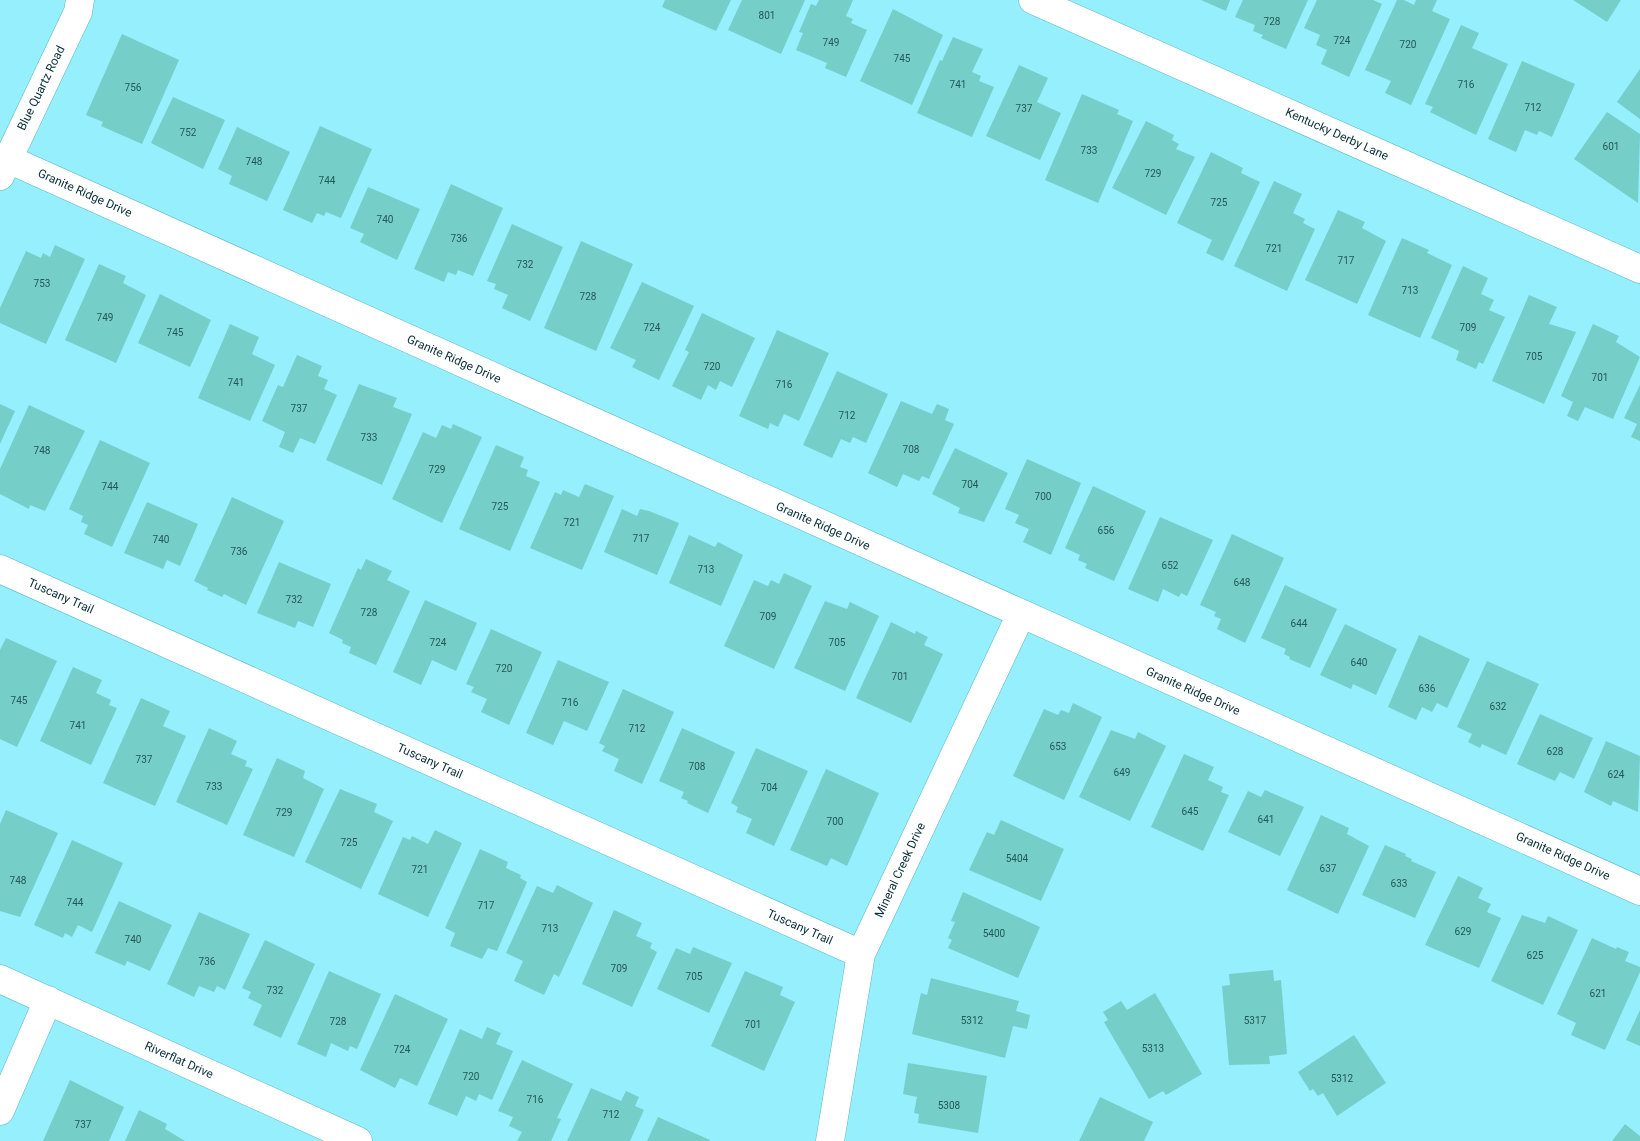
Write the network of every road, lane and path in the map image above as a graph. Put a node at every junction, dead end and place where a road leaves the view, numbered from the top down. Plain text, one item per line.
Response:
1 (80, 0) edge
2 (1033, 0) edge
3 (4, 167) edge
4 (1640, 268) edge
5 (0, 569) edge
6 (1021, 614) junction
7 (1640, 891) edge
8 (861, 954) junction
9 (0, 979) edge
10 (48, 1000) junction
11 (0, 1111) edge
12 (358, 1141) edge
13 (830, 1141) edge

1 - 3 street, Blue Quartz Road
2 - 4 street, Kentucky Derby Lane
3 - 6 street, Granite Ridge Drive
5 - 8 street, Tuscany Trail
6 - 7 street, Granite Ridge Drive
6 - 8 street, Mineral Creek Drive
8 - 13 street, Mineral Creek Drive
9 - 10 street, Riverflat Drive
10 - 11 street
10 - 12 street, Riverflat Drive

